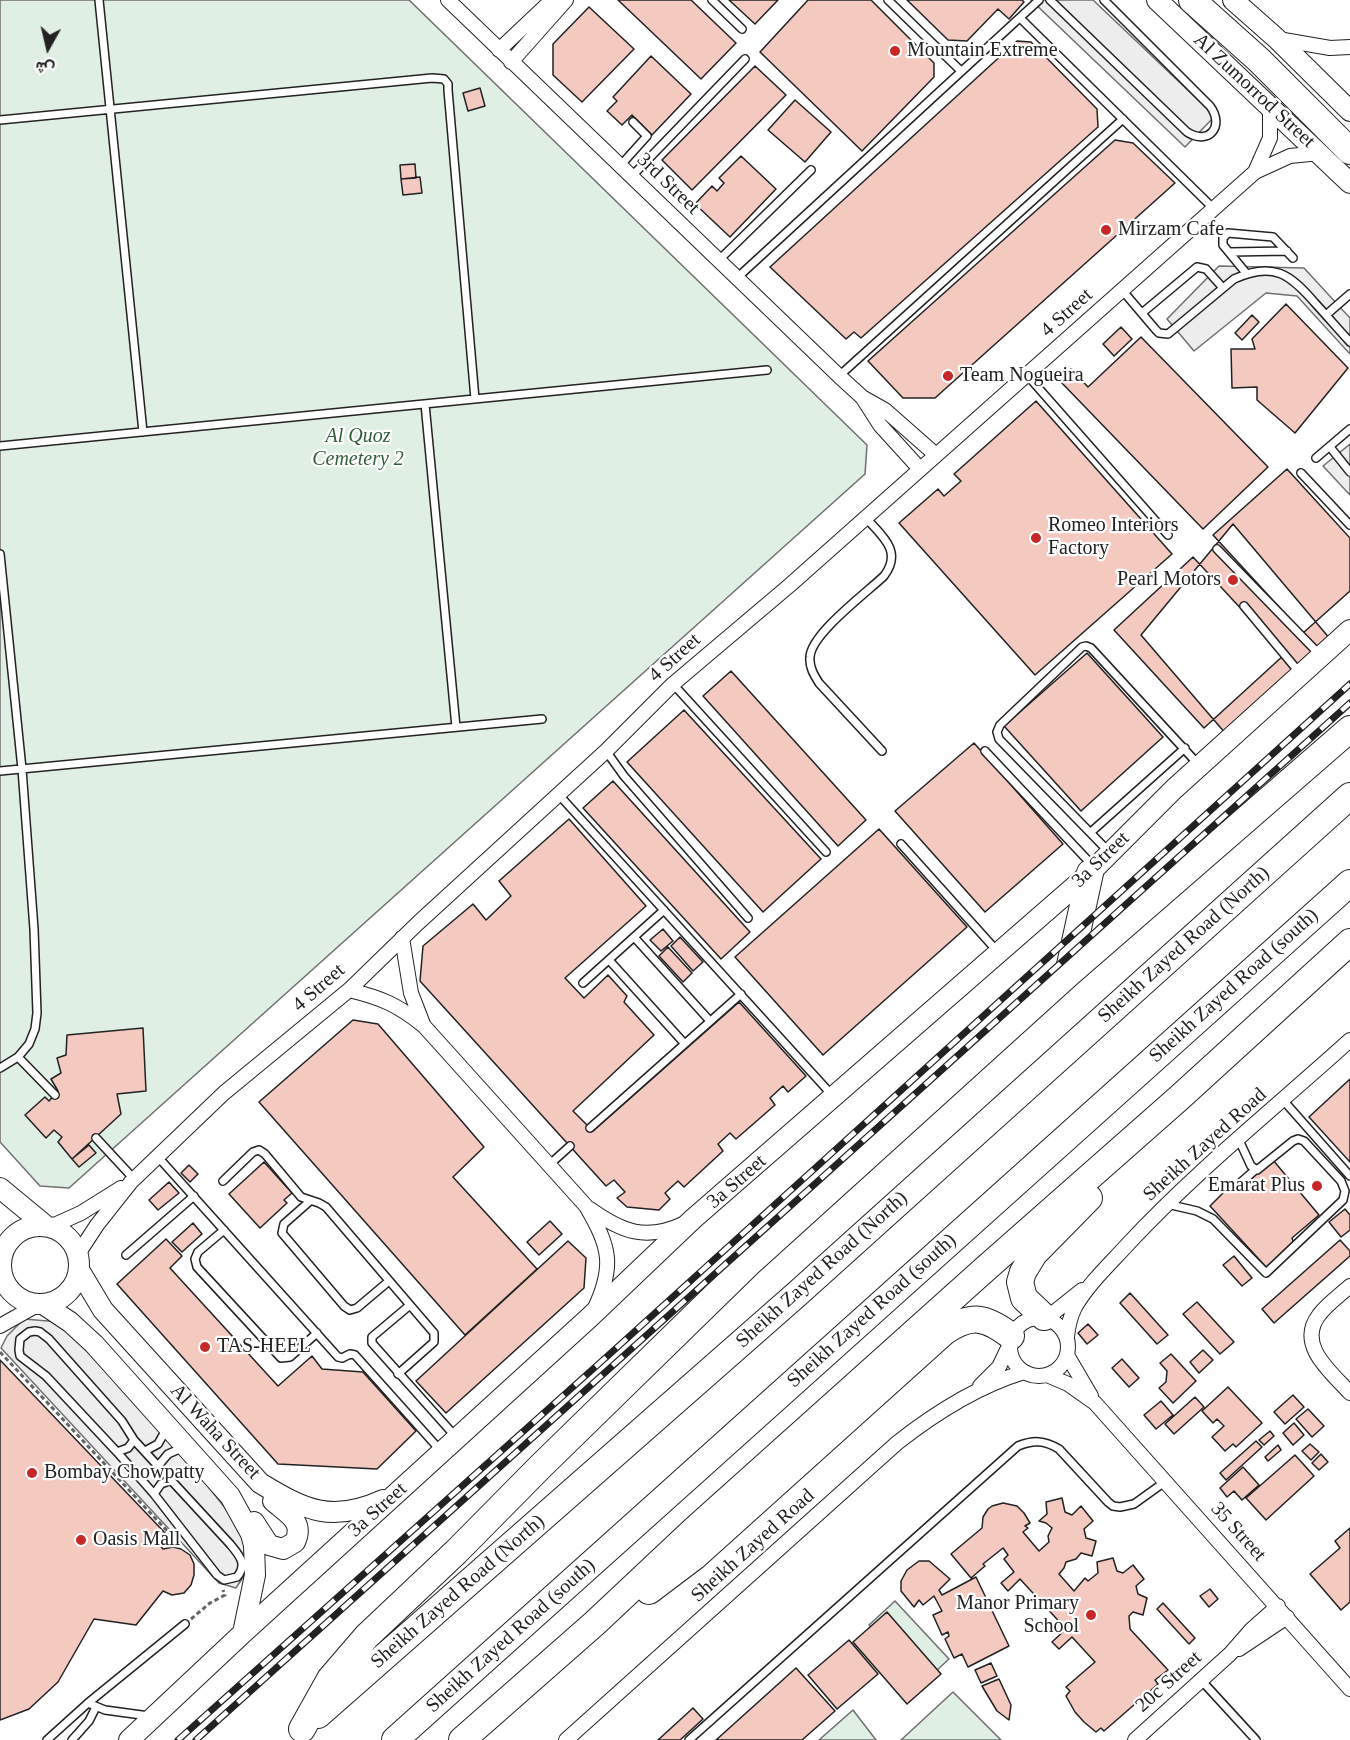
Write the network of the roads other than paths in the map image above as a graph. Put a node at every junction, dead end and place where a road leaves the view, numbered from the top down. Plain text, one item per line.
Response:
1 (99, 0) edge
2 (448, 0) edge
3 (552, 0) edge
4 (566, 0) edge
5 (712, 0) edge
6 (888, 0) edge
7 (1039, 0) edge
8 (1050, 0) edge
9 (1104, 0) edge
10 (1157, 0) edge
11 (1192, 0) edge
12 (1233, 0) edge
13 (1020, 18) junction
14 (742, 29) dead end
15 (1276, 38) junction
16 (1350, 47) edge
17 (499, 50) junction
18 (745, 59) dead end
19 (511, 62) junction
20 (962, 71) junction
21 (110, 108) junction
22 (1270, 108) junction
23 (1350, 111) edge
24 (1123, 119) junction
25 (0, 120) edge
26 (633, 122) dead end
27 (1350, 151) edge
28 (1320, 153) junction
29 (620, 166) junction
30 (811, 170) dead end
31 (1255, 172) junction
32 (632, 176) junction
33 (1350, 183) edge
34 (1214, 209) junction
35 (1287, 251) junction
36 (1230, 252) junction
37 (1293, 258) dead end
38 (719, 260) junction
39 (1246, 273) junction
40 (738, 277) junction
41 (1223, 288) junction
42 (1122, 290) junction
43 (1350, 294) edge
44 (1142, 313) junction
45 (1326, 315) junction
46 (1350, 342) edge
47 (767, 370) dead end
48 (1027, 375) junction
49 (839, 376) junction
50 (862, 397) junction
51 (474, 399) junction
52 (425, 404) junction
53 (1350, 429) edge
54 (143, 432) junction
55 (0, 446) edge
56 (1330, 447) junction
57 (936, 455) junction
58 (1316, 458) dead end
59 (920, 469) junction
60 (1350, 472) edge
61 (1301, 473) dead end
62 (866, 518) junction
63 (1350, 525) edge
64 (1168, 535) dead end
65 (1217, 549) dead end
66 (0, 554) edge
67 (1244, 606) dead end
68 (1350, 630) edge
69 (1321, 656) junction
70 (1301, 674) junction
71 (673, 684) junction
72 (542, 719) dead end
73 (456, 727) junction
74 (1350, 729) edge
75 (1185, 748) junction
76 (606, 751) junction
77 (985, 751) dead end
78 (882, 752) dead end
79 (1200, 765) junction
80 (21, 769) junction
81 (0, 771) edge
82 (559, 795) junction
83 (1350, 796) edge
84 (1091, 832) junction
85 (901, 844) dead end
86 (825, 852) dead end
87 (1110, 853) junction
88 (1093, 871) junction
89 (1350, 883) edge
90 (664, 910) junction
91 (748, 918) dead end
92 (634, 937) junction
93 (402, 938) junction
94 (1350, 942) edge
95 (999, 953) junction
96 (609, 960) junction
97 (1068, 974) junction
98 (583, 983) dead end
99 (349, 990) junction
100 (741, 994) junction
101 (710, 1021) junction
102 (424, 1026) junction
103 (1350, 1040) edge
104 (684, 1043) junction
105 (18, 1057) junction
106 (0, 1068) edge
107 (55, 1095) dead end
108 (834, 1097) junction
109 (1179, 1098) junction
110 (1283, 1100) junction
111 (590, 1128) dead end
112 (96, 1138) dead end
113 (1239, 1140) junction
114 (570, 1146) dead end
115 (158, 1156) junction
116 (549, 1165) junction
117 (1255, 1170) junction
118 (1350, 1176) edge
119 (132, 1181) junction
120 (223, 1181) dead end
121 (1239, 1184) dead end
122 (0, 1188) edge
123 (194, 1196) junction
124 (310, 1202) junction
125 (1167, 1204) junction
126 (586, 1206) junction
127 (693, 1219) junction
128 (48, 1227) junction
129 (224, 1230) junction
130 (126, 1255) dead end
131 (79, 1262) junction
132 (1, 1268) edge
133 (389, 1281) junction
134 (1092, 1284) junction
135 (1350, 1286) edge
136 (41, 1304) junction
137 (410, 1305) junction
138 (590, 1317) junction
139 (1046, 1318) junction
140 (0, 1326) edge
141 (317, 1333) junction
142 (1067, 1337) junction
143 (1010, 1341) junction
144 (1067, 1355) junction
145 (1024, 1372) junction
146 (398, 1374) junction
147 (1047, 1375) junction
148 (974, 1392) junction
149 (1350, 1393) edge
150 (1095, 1403) junction
151 (168, 1426) junction
152 (457, 1438) junction
153 (134, 1440) junction
154 (186, 1446) junction
155 (144, 1451) junction
156 (117, 1452) junction
157 (442, 1452) junction
158 (158, 1466) junction
159 (171, 1480) junction
160 (1166, 1481) junction
161 (261, 1483) junction
162 (154, 1494) junction
163 (394, 1495) junction
164 (230, 1496) junction
165 (1278, 1606) junction
166 (1287, 1617) junction
167 (595, 1623) junction
168 (185, 1624) road end
169 (243, 1633) junction
170 (1230, 1654) junction
171 (1201, 1680) junction
172 (1350, 1689) edge
173 (88, 1703) junction
174 (96, 1707) junction
175 (154, 1716) junction
176 (296, 1735) edge
177 (1139, 1738) edge
178 (47, 1740) edge
179 (72, 1740) edge
180 (129, 1740) edge
181 (395, 1740) edge
182 (462, 1740) edge
183 (566, 1740) edge
184 (689, 1740) edge
185 (1256, 1740) edge

1 - 21 lane
2 - 17 street, 3rd Street
3 - 17 street
4 - 19 street
5 - 14 lane
6 - 20 lane
7 - 13 lane
8 - 9 lane
10 - 22 street, Al Zumorrod Street
11 - 27 highway
12 - 15 street
13 - 20 lane
13 - 24 lane
15 - 16 street
15 - 23 street
17 - 19 street, 3rd Street
18 - 32 lane
19 - 29 street, 3rd Street
20 - 40 lane
21 - 25 lane
21 - 51 lane
21 - 54 lane
22 - 28 street, Al Zumorrod Street
22 - 31 street, 4 Street
24 - 34 lane
24 - 49 lane
26 - 29 lane
28 - 31 street, 4 Street
28 - 33 street, Al Zumorrod Street
29 - 32 street, 3rd Street
30 - 38 lane
31 - 34 street, 4 Street
32 - 38 street, 3rd Street
34 - 42 street, 4 Street
35 - 36 lane
35 - 36 lane
35 - 37 lane
36 - 39 lane
38 - 40 street, 3rd Street
39 - 41 lane
39 - 45 lane
40 - 49 street, 3rd Street
41 - 44 lane
41 - 44 lane
42 - 44 lane
42 - 48 street, 4 Street
43 - 45 lane
45 - 46 lane
47 - 51 lane
48 - 57 street, 4 Street
48 - 64 lane
49 - 50 street, 3rd Street
50 - 57 street
50 - 59 street
51 - 52 lane
52 - 54 lane
52 - 73 lane
53 - 56 lane
54 - 55 lane
56 - 58 lane
56 - 60 lane
57 - 59 street, 4 Street
59 - 62 street, 4 Street
61 - 63 lane
62 - 71 street, 4 Street
62 - 78 lane
65 - 69 lane
66 - 80 lane
67 - 70 lane
68 - 69 street, 3a Street
69 - 70 street, 3a Street
70 - 79 street, 3a Street
71 - 76 street, 4 Street
71 - 86 lane
72 - 73 lane
73 - 80 lane
74 - 97 highway
75 - 79 lane
75 - 84 lane
75 - 84 lane
76 - 82 street, 4 Street
76 - 91 lane
77 - 88 lane
79 - 87 street, 3a Street
80 - 81 lane
80 - 105 lane
82 - 90 lane
82 - 93 street, 4 Street
83 - 176 highway, Sheikh Zayed Road (North)
84 - 87 lane
85 - 95 lane
87 - 88 street, 3a Street
88 - 95 street, 3a Street
88 - 97 highway
89 - 181 highway, Sheikh Zayed Road (south)
90 - 92 lane
90 - 100 lane
92 - 96 lane
92 - 101 lane
93 - 99 street, 4 Street
93 - 102 street
94 - 109 highway
95 - 108 street, 3a Street
96 - 98 lane
96 - 104 lane
97 - 176 highway
99 - 102 street
99 - 115 street, 4 Street
100 - 101 lane
100 - 108 lane
101 - 104 lane
102 - 116 street
103 - 110 street, Sheikh Zayed Road
104 - 111 lane
105 - 106 lane
105 - 107 lane
108 - 127 street, 3a Street
109 - 139 highway
109 - 167 highway
110 - 113 street, Sheikh Zayed Road
110 - 118 lane
112 - 119 lane
113 - 117 lane
113 - 125 street, Sheikh Zayed Road
114 - 116 lane
115 - 119 street, 4 Street
115 - 123 lane
116 - 126 street
117 - 121 lane
117 - 125 lane
119 - 128 street, 4 Street
119 - 131 street, 4 Street
120 - 124 lane
122 - 128 street
123 - 129 lane
123 - 130 lane
124 - 133 lane
124 - 133 lane
125 - 134 street, Sheikh Zayed Road
126 - 127 street
126 - 138 street
127 - 138 street, 3a Street
128 - 131 street
128 - 132 street
129 - 141 lane
129 - 141 lane
131 - 136 street
131 - 161 street, Al Waha Street
132 - 136 street
133 - 137 lane
134 - 139 street, Sheikh Zayed Road
134 - 142 street, Sheikh Zayed Road
135 - 149 street
136 - 140 street
136 - 151 street, Al Waha Street
137 - 146 lane
137 - 146 lane
138 - 152 street, 3a Street
139 - 142 street
139 - 143 street
141 - 157 lane
142 - 144 street
143 - 145 street
143 - 148 street, Sheikh Zayed Road
143 - 167 highway
144 - 147 street
144 - 150 street, 35 Street
145 - 147 street
145 - 148 street, Sheikh Zayed Road
146 - 152 lane
147 - 150 street, 35 Street
148 - 183 street, Sheikh Zayed Road
150 - 160 street, 35 Street
151 - 154 street, Al Waha Street
151 - 155 lane
152 - 157 street, 3a Street
153 - 155 lane
153 - 156 lane
153 - 156 lane
154 - 158 lane
154 - 164 street, Al Waha Street
155 - 158 lane
156 - 162 lane
157 - 163 street, 3a Street
158 - 159 lane
159 - 162 lane
159 - 162 lane
160 - 165 street, 35 Street
160 - 184 lane
161 - 163 street, Al Waha Street
161 - 164 street
163 - 169 street, 3a Street
164 - 169 street, Al Waha Street
165 - 166 street, 35 Street
165 - 170 street, 20c Street
166 - 170 street, 20c Street
166 - 172 street, 35 Street
167 - 182 highway
168 - 173 lane
169 - 175 street, 3a Street
170 - 171 street, 20c Street
171 - 177 street, 20c Street
171 - 185 lane
173 - 174 lane
173 - 178 lane
174 - 175 lane
174 - 179 lane
175 - 180 street, 3a Street

